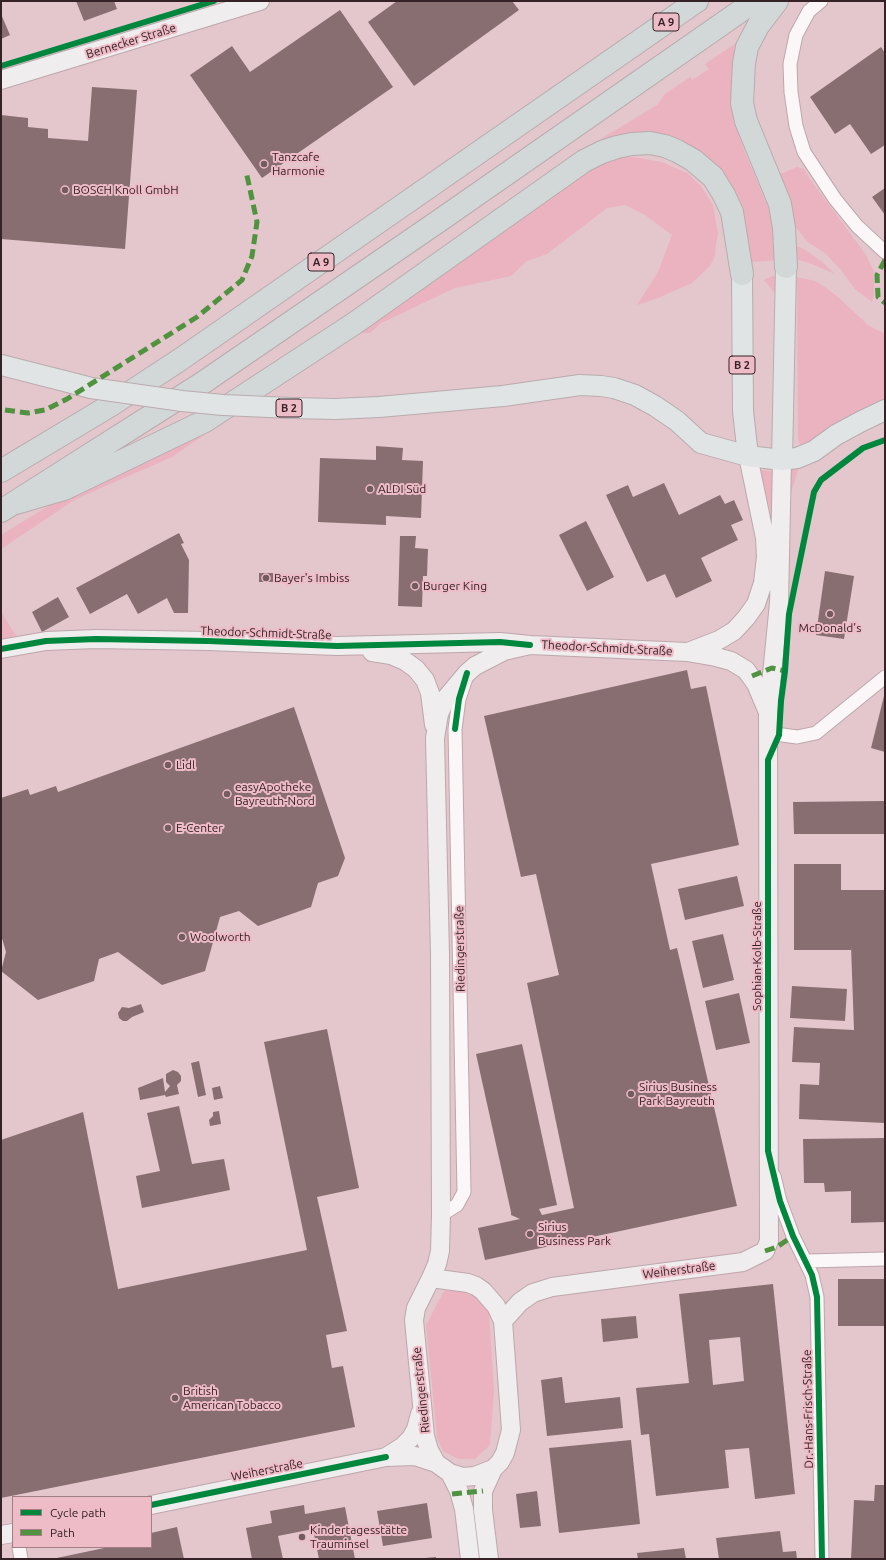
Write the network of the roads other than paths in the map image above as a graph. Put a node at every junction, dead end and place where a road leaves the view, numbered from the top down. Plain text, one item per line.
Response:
1 (260, 1) edge
2 (697, 1) edge
3 (755, 1) edge
4 (777, 1) edge
5 (821, 1) edge
6 (1, 80) edge
7 (885, 252) edge
8 (786, 267) joint
9 (742, 274) joint
10 (1, 365) edge
11 (885, 410) edge
12 (748, 456) junction
13 (782, 460) junction
14 (1, 471) edge
15 (8, 507) edge
16 (530, 645) junction
17 (337, 646) junction
18 (1, 650) edge
19 (687, 652) junction
20 (467, 673) junction
21 (885, 677) edge
22 (768, 715) junction
23 (768, 733) junction
24 (435, 738) junction
25 (768, 1151) junction
26 (441, 1215) junction
27 (885, 1259) edge
28 (807, 1261) junction
29 (431, 1278) junction
30 (503, 1321) junction
31 (422, 1410) junction
32 (386, 1457) junction
33 (443, 1468) junction
34 (493, 1469) junction
35 (152, 1505) edge
36 (464, 1509) junction
37 (12, 1533) edge
38 (1, 1535) edge
39 (19, 1548) edge
40 (21, 1559) edge
41 (470, 1559) edge
42 (489, 1559) edge
43 (822, 1559) edge

1 - 6 main road, Bernecker Straße
2 - 14 highway, A 9
3 - 15 highway, A 9
4 - 8 highway
5 - 7 street
8 - 13 main road
9 - 12 main road, B 2
9 - 15 highway
10 - 12 main road, B 2, bridge
11 - 13 main road, B 2
12 - 13 main road, B 2
12 - 19 main road
13 - 22 main road, Sophian-Kolb-Straße
16 - 17 main road, Theodor-Schmidt-Straße
16 - 19 main road, Theodor-Schmidt-Straße
16 - 20 main road, Riedingerstraße
17 - 18 main road, Theodor-Schmidt-Straße
17 - 24 main road
19 - 22 main road, Theodor-Schmidt-Straße
20 - 24 main road, Riedingerstraße
20 - 26 street, Riedingerstraße
21 - 23 street
22 - 23 main road, Sophian-Kolb-Straße
23 - 25 main road, Sophian-Kolb-Straße
24 - 26 main road, Riedingerstraße
25 - 28 street
25 - 30 main road, Weiherstraße
26 - 29 main road, Riedingerstraße
27 - 28 street
28 - 43 street, Dr.-Hans-Frisch-Straße
29 - 30 main road
29 - 31 main road, Riedingerstraße
30 - 34 main road
31 - 32 main road
31 - 33 main road, Riedingerstraße
32 - 33 main road
32 - 35 main road, Weiherstraße
32 - 36 main road
33 - 34 main road
33 - 36 main road, Riedingerstraße
34 - 42 main road
36 - 41 main road, Riedingerstraße
37 - 38 main road
39 - 40 street

